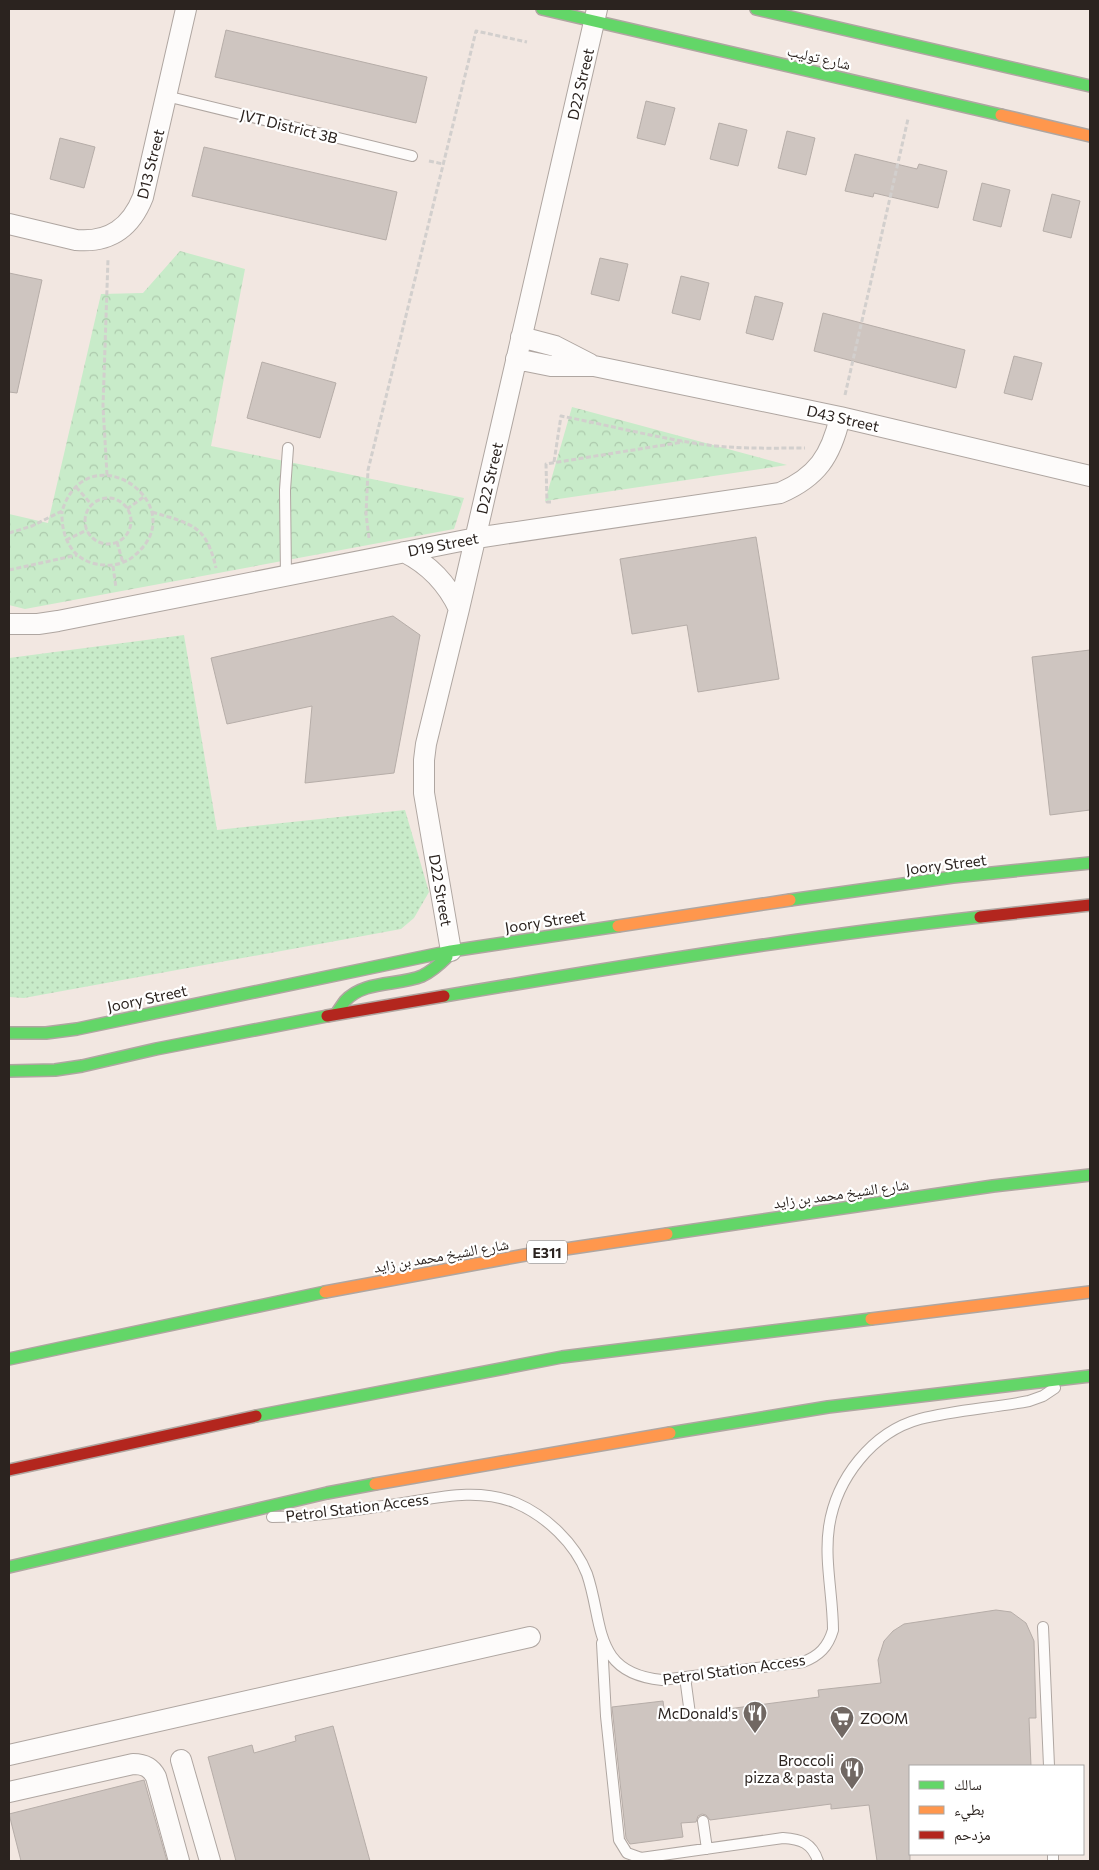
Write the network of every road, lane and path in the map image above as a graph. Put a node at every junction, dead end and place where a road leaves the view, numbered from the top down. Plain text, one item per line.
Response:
1 (186, 9) edge
2 (542, 9) edge
3 (756, 9) edge
4 (596, 15) edge
5 (527, 42) dead end
6 (1090, 86) edge
7 (913, 94) junction
8 (166, 96) junction
9 (1090, 136) edge
10 (412, 156) dead end
11 (9, 224) edge
12 (108, 236) junction
13 (521, 337) junction
14 (516, 360) junction
15 (594, 366) junction
16 (840, 417) junction
17 (686, 442) junction
18 (288, 448) dead end
19 (830, 450) junction
20 (554, 462) junction
21 (107, 476) junction
22 (1090, 476) edge
23 (76, 487) junction
24 (145, 496) junction
25 (92, 505) junction
26 (127, 509) junction
27 (62, 511) junction
28 (151, 512) junction
29 (559, 525) junction
30 (87, 530) junction
31 (9, 533) edge
32 (476, 538) junction
33 (66, 540) junction
34 (117, 542) junction
35 (404, 552) junction
36 (78, 555) junction
37 (372, 558) junction
38 (123, 563) junction
39 (9, 570) edge
40 (286, 576) junction
41 (220, 588) junction
42 (459, 609) junction
43 (9, 624) edge
44 (1090, 863) edge
45 (1090, 905) edge
46 (451, 951) junction
47 (336, 1014) junction
48 (9, 1034) edge
49 (9, 1071) edge
50 (1090, 1175) edge
51 (1090, 1292) edge
52 (9, 1360) edge
53 (1090, 1376) edge
54 (1065, 1379) junction
55 (9, 1470) edge
56 (226, 1517) junction
57 (9, 1567) edge
58 (1043, 1627) dead end
59 (530, 1637) dead end
60 (602, 1640) junction
61 (685, 1677) junction
62 (690, 1714) dead end
63 (9, 1755) edge
64 (181, 1760) dead end
65 (1049, 1765) edge
66 (9, 1792) edge
67 (703, 1821) dead end
68 (707, 1850) junction
69 (635, 1859) edge
70 (179, 1861) edge
71 (210, 1861) edge
72 (818, 1861) edge

1 - 8 street, D13 Street
2 - 4 main road, شارع توليب
3 - 6 main road
4 - 7 main road, شارع توليب
4 - 13 street, D22 Street
5 - 37 path
7 - 9 main road, شارع توليب
7 - 16 path
8 - 10 lane, JVT District 3B
8 - 12 street, D13 Street
11 - 12 street, D13 Street
12 - 21 path
13 - 14 street, D22 Street
13 - 15 street, D43 Street
14 - 15 street, D43 Street
14 - 32 street, D22 Street
15 - 16 street, D43 Street
16 - 19 street, D19 Street
16 - 22 street, D43 Street
17 - 19 path
17 - 20 path
17 - 20 path
18 - 40 lane
19 - 29 street, D19 Street
20 - 29 path
21 - 23 path
21 - 24 path
23 - 25 path
23 - 27 path
24 - 26 path
24 - 28 path
25 - 26 path
25 - 30 path
26 - 34 path
27 - 31 path
27 - 33 path
28 - 38 path
28 - 41 path
29 - 32 street, D19 Street
30 - 33 path
30 - 34 path
32 - 35 street, D19 Street
32 - 42 street, D22 Street
33 - 36 path
34 - 38 path
35 - 37 street, D19 Street
35 - 42 street
36 - 38 path
36 - 39 path
37 - 40 street, D19 Street
40 - 41 street, D19 Street
41 - 43 street, D19 Street
42 - 46 street, D22 Street
44 - 46 main road, Joory Street
45 - 47 main road
46 - 47 main road
46 - 48 main road, Joory Street
47 - 49 main road
50 - 52 main road, شارع الشيخ محمد بن زايد / E311
51 - 55 main road
53 - 54 main road
54 - 56 main road
54 - 61 lane, Petrol Station Access
56 - 57 main road
56 - 60 lane, Petrol Station Access
58 - 65 lane
59 - 63 street
60 - 61 lane, Petrol Station Access
60 - 69 lane
61 - 62 lane
64 - 71 street
66 - 70 street
67 - 68 lane
68 - 69 lane
68 - 72 lane

